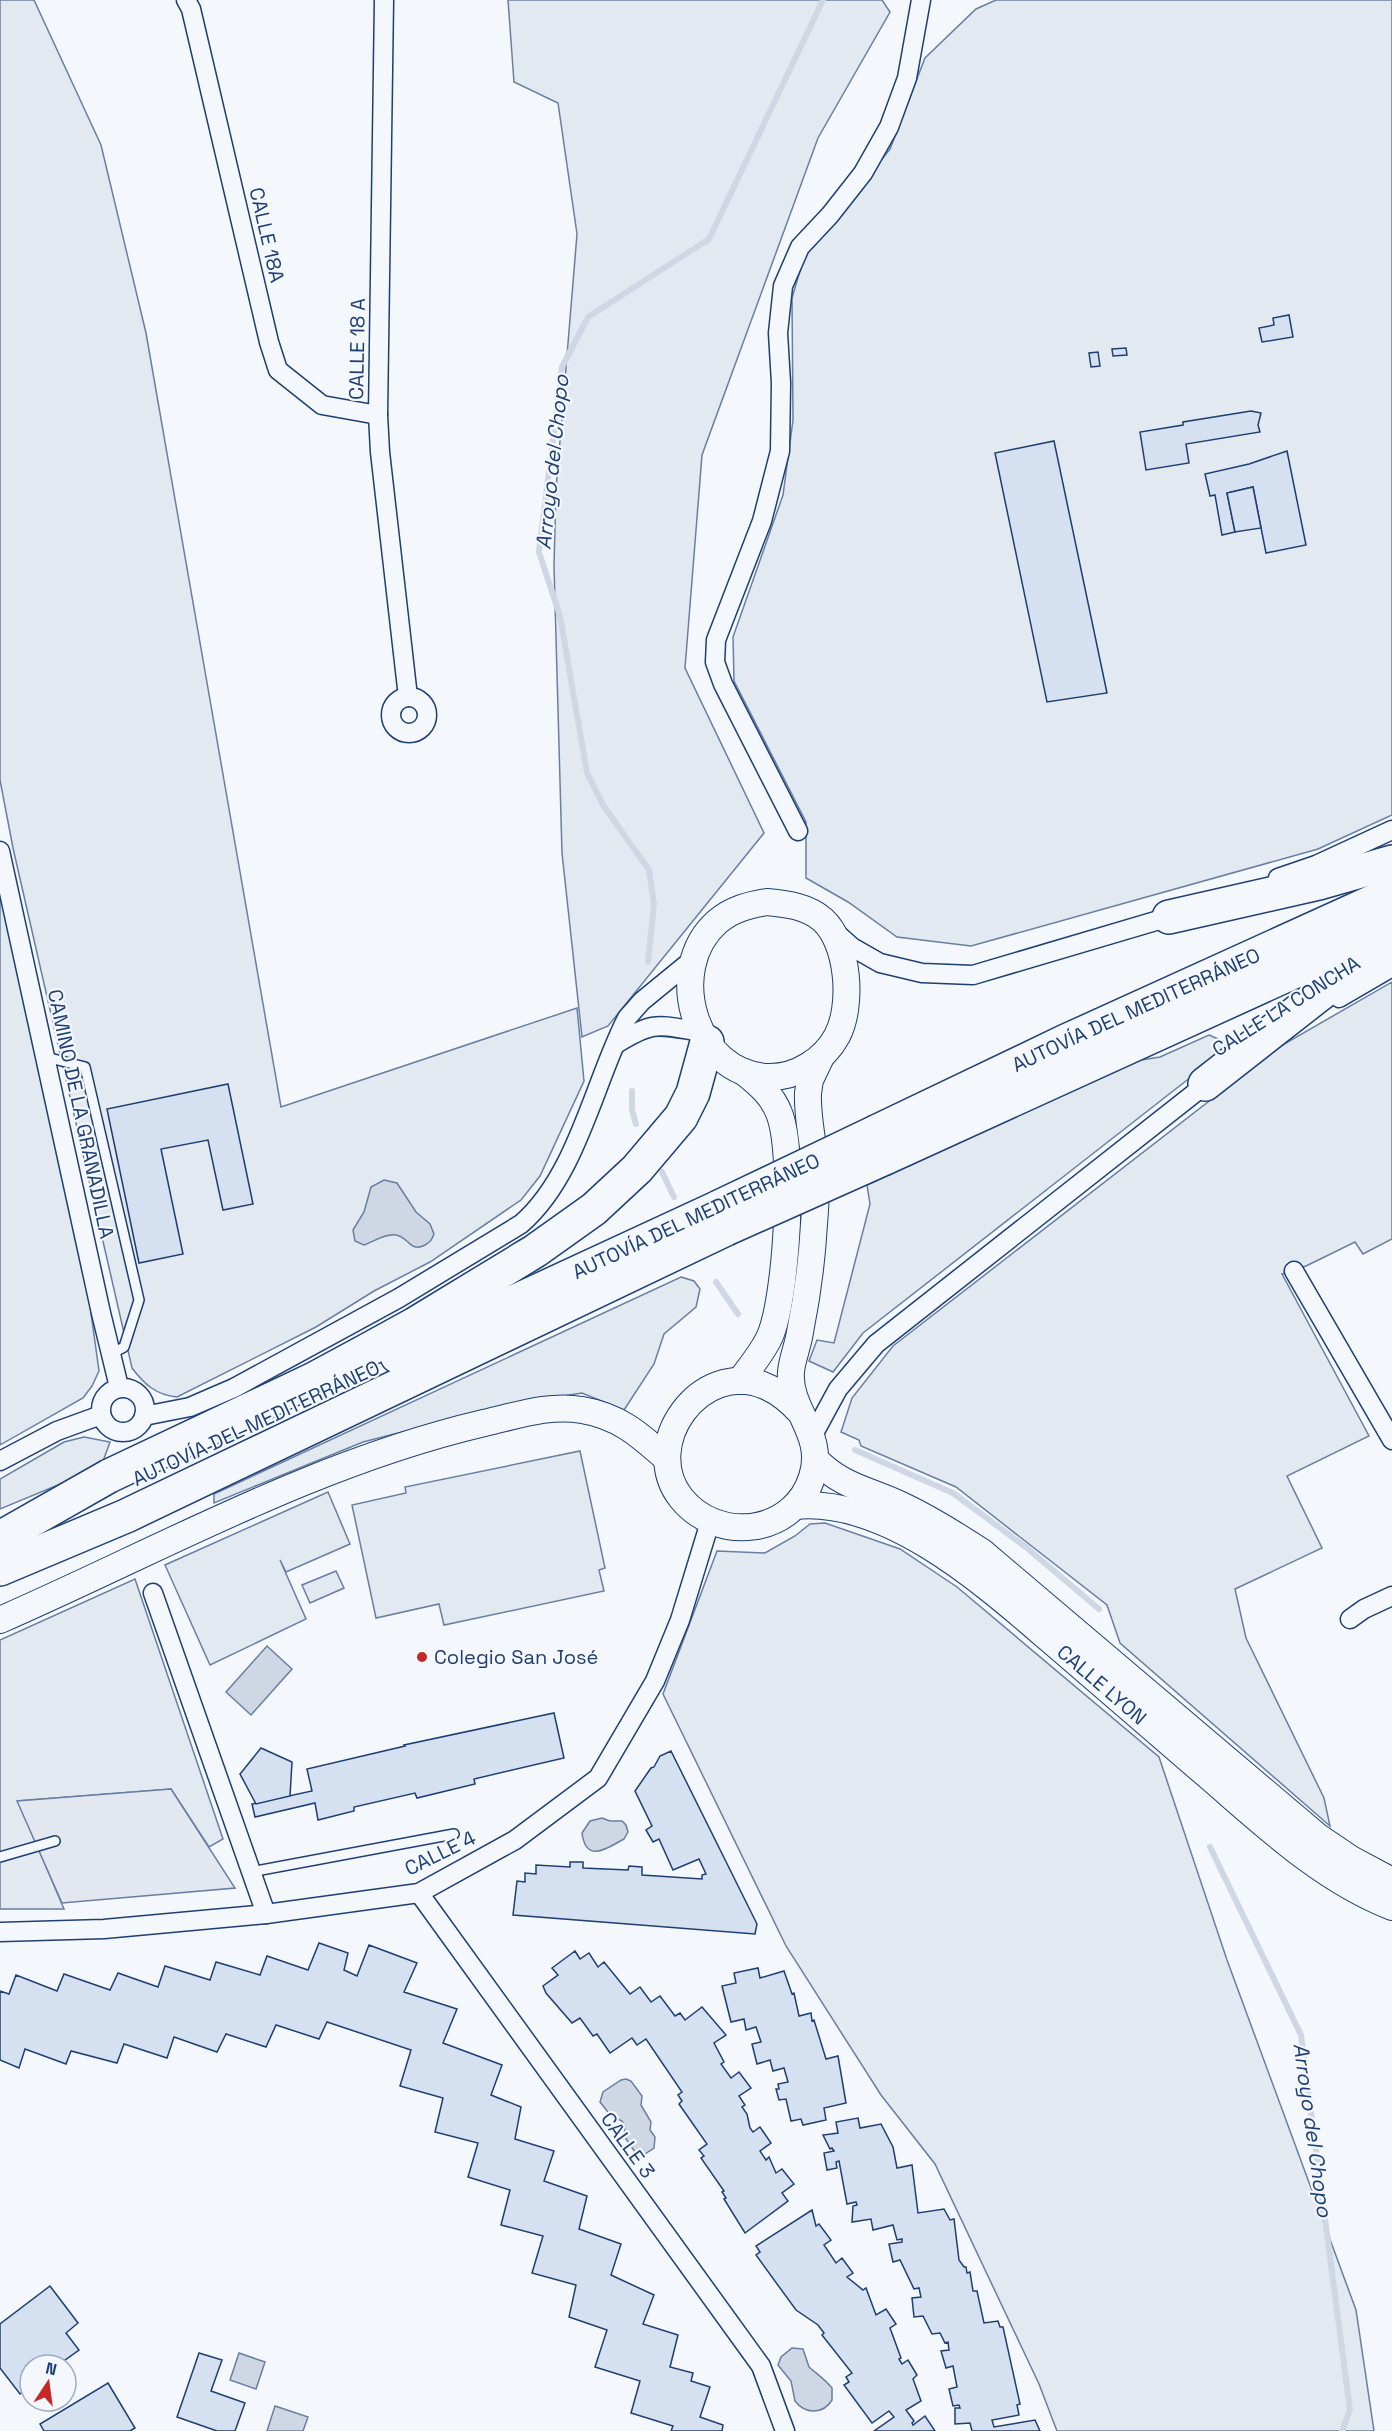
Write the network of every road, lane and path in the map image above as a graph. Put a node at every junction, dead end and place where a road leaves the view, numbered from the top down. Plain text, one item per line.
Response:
1 (186, 0) edge
2 (384, 0) edge
3 (921, 0) edge
4 (378, 415) junction
5 (408, 697) dead end
6 (1392, 830) edge
7 (798, 831) dead end
8 (0, 850) edge
9 (1392, 862) edge
10 (1392, 892) edge
11 (1169, 917) junction
12 (1392, 927) edge
13 (830, 928) junction
14 (1392, 941) edge
15 (697, 956) junction
16 (1392, 967) edge
17 (704, 1037) junction
18 (616, 1044) junction
19 (46, 1057) junction
20 (821, 1057) junction
21 (744, 1072) junction
22 (1205, 1084) junction
23 (882, 1144) junction
24 (722, 1218) junction
25 (1294, 1271) dead end
26 (111, 1354) junction
27 (740, 1382) junction
28 (119, 1388) junction
29 (801, 1413) junction
30 (101, 1415) junction
31 (144, 1416) junction
32 (1391, 1434) edge
33 (814, 1447) junction
34 (667, 1459) junction
35 (0, 1461) edge
36 (795, 1506) junction
37 (710, 1522) junction
38 (0, 1538) edge
39 (0, 1569) edge
40 (153, 1593) dead end
41 (1392, 1596) edge
42 (1350, 1618) dead end
43 (0, 1620) edge
44 (454, 1834) dead end
45 (55, 1841) dead end
46 (0, 1857) edge
47 (251, 1872) junction
48 (1392, 1881) edge
49 (419, 1893) junction
50 (1392, 1906) edge
51 (266, 1914) junction
52 (0, 1932) edge
53 (785, 2431) edge

1 - 4 street, CALLE 18A
2 - 4 street, CALLE 18 A
3 - 7 street
4 - 5 street, CALLE 18 A
6 - 11 street
8 - 19 street, CAMINO DE LA GRANADILLA
9 - 11 highway
10 - 23 highway, AUTOVÍA DEL MEDITERRÁNEO
11 - 13 street
12 - 23 highway, AUTOVÍA DEL MEDITERRÁNEO
13 - 15 street
13 - 20 street
14 - 22 highway
15 - 17 street
15 - 18 street
16 - 22 street, CALLE LA CONCHA
17 - 18 street
17 - 21 street
17 - 38 highway
18 - 31 street
19 - 26 street, CAMINO DE LA GRANADILLA
19 - 26 lane
20 - 21 street
20 - 29 street
21 - 27 street
22 - 33 street, CALLE LA CONCHA
23 - 24 highway, AUTOVÍA DEL MEDITERRÁNEO, bridge
24 - 38 highway, AUTOVÍA DEL MEDITERRÁNEO
24 - 39 highway, AUTOVÍA DEL MEDITERRÁNEO
25 - 32 street
26 - 28 street, CAMINO DE LA GRANADILLA
27 - 29 street
27 - 34 street
28 - 30 street
28 - 31 street
29 - 33 street
30 - 31 street
30 - 35 street
33 - 36 street
33 - 48 street, CALLE LYON
34 - 37 street
34 - 43 street
36 - 37 street
36 - 50 street, CALLE LYON
37 - 49 street, CALLE 4
40 - 47 street
41 - 42 street
44 - 47 lane
45 - 46 lane
47 - 51 street
49 - 51 street, CALLE 4
49 - 53 street, CALLE 3
51 - 52 street, CALLE 4

